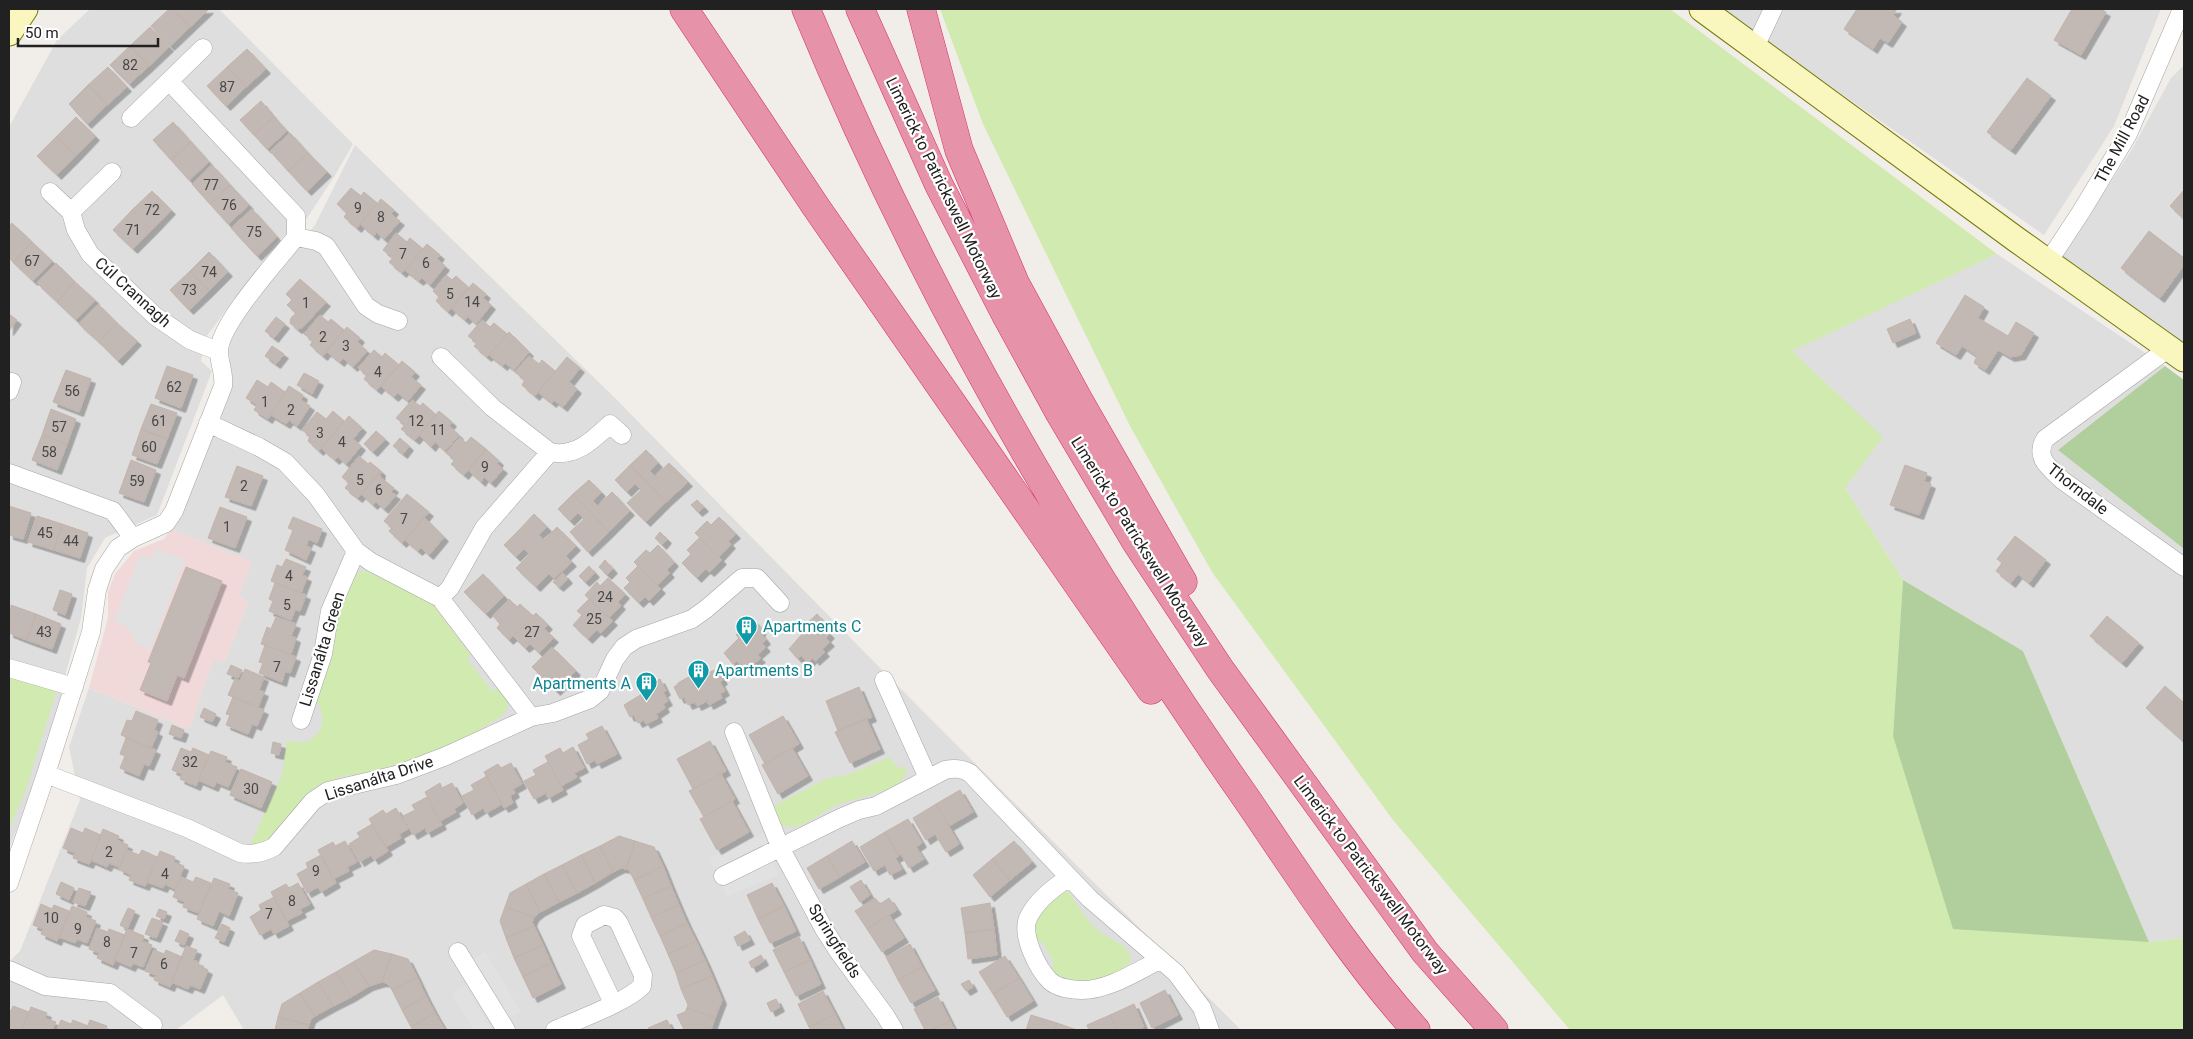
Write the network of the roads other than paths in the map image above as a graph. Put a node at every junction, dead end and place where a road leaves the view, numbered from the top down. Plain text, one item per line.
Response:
1 (25, 9) edge
2 (684, 9) edge
3 (806, 9) edge
4 (860, 9) edge
5 (921, 9) edge
6 (1702, 9) edge
7 (1773, 9) edge
8 (2182, 9) edge
9 (2180, 28) edge
10 (9, 32) edge
11 (1755, 47) junction
12 (203, 48) dead end
13 (169, 81) junction
14 (132, 118) dead end
15 (112, 172) dead end
16 (50, 192) dead end
17 (71, 212) junction
18 (296, 238) junction
19 (2048, 262) junction
20 (398, 320) dead end
21 (218, 351) junction
22 (2177, 354) edge
23 (441, 357) dead end
24 (208, 424) junction
25 (622, 435) dead end
26 (550, 452) junction
27 (9, 473) edge
28 (133, 538) junction
29 (356, 551) junction
30 (2184, 567) edge
31 (440, 598) junction
32 (780, 603) dead end
33 (9, 668) edge
34 (884, 680) dead end
35 (74, 687) junction
36 (531, 717) junction
37 (301, 720) dead end
38 (734, 732) dead end
39 (46, 774) junction
40 (928, 778) junction
41 (781, 849) junction
42 (723, 876) dead end
43 (1068, 878) junction
44 (9, 883) edge
45 (1376, 885) junction
46 (458, 952) dead end
47 (1160, 960) junction
48 (1362, 964) junction
49 (9, 970) edge
50 (613, 1003) junction
51 (153, 1025) dead end
52 (506, 1030) edge
53 (556, 1030) edge
54 (894, 1030) edge
55 (1210, 1030) edge
56 (1416, 1030) edge
57 (1494, 1030) edge

1 - 10 street
2 - 48 highway
3 - 48 highway
4 - 45 highway, Limerick to Patrickswell Motorway
5 - 45 highway
6 - 11 street
7 - 11 street
8 - 9 street, The Mill Road
9 - 19 street, The Mill Road
11 - 19 street
12 - 13 street
13 - 14 street
13 - 18 street
15 - 17 street
16 - 17 street, Cúl Crannagh
17 - 21 street, Cúl Crannagh
18 - 20 street
18 - 21 street
19 - 22 street
21 - 24 street
22 - 30 street, Thorndale
23 - 26 street
24 - 28 street
24 - 29 street
25 - 26 street
26 - 31 street
27 - 28 street
28 - 35 street
29 - 31 street
29 - 37 street, Lissanálta Green
31 - 36 street
32 - 36 street, Lissanálta Drive
33 - 35 street
34 - 40 street
35 - 39 street
36 - 39 street, Lissanálta Drive
38 - 41 street, Springfields
39 - 44 street
40 - 41 street
40 - 43 street
41 - 42 street
41 - 54 street, Springfields
43 - 47 street
43 - 47 street
45 - 57 highway, Limerick to Patrickswell Motorway
46 - 52 street
47 - 55 street
48 - 56 highway
49 - 51 street
50 - 50 street
50 - 53 street

